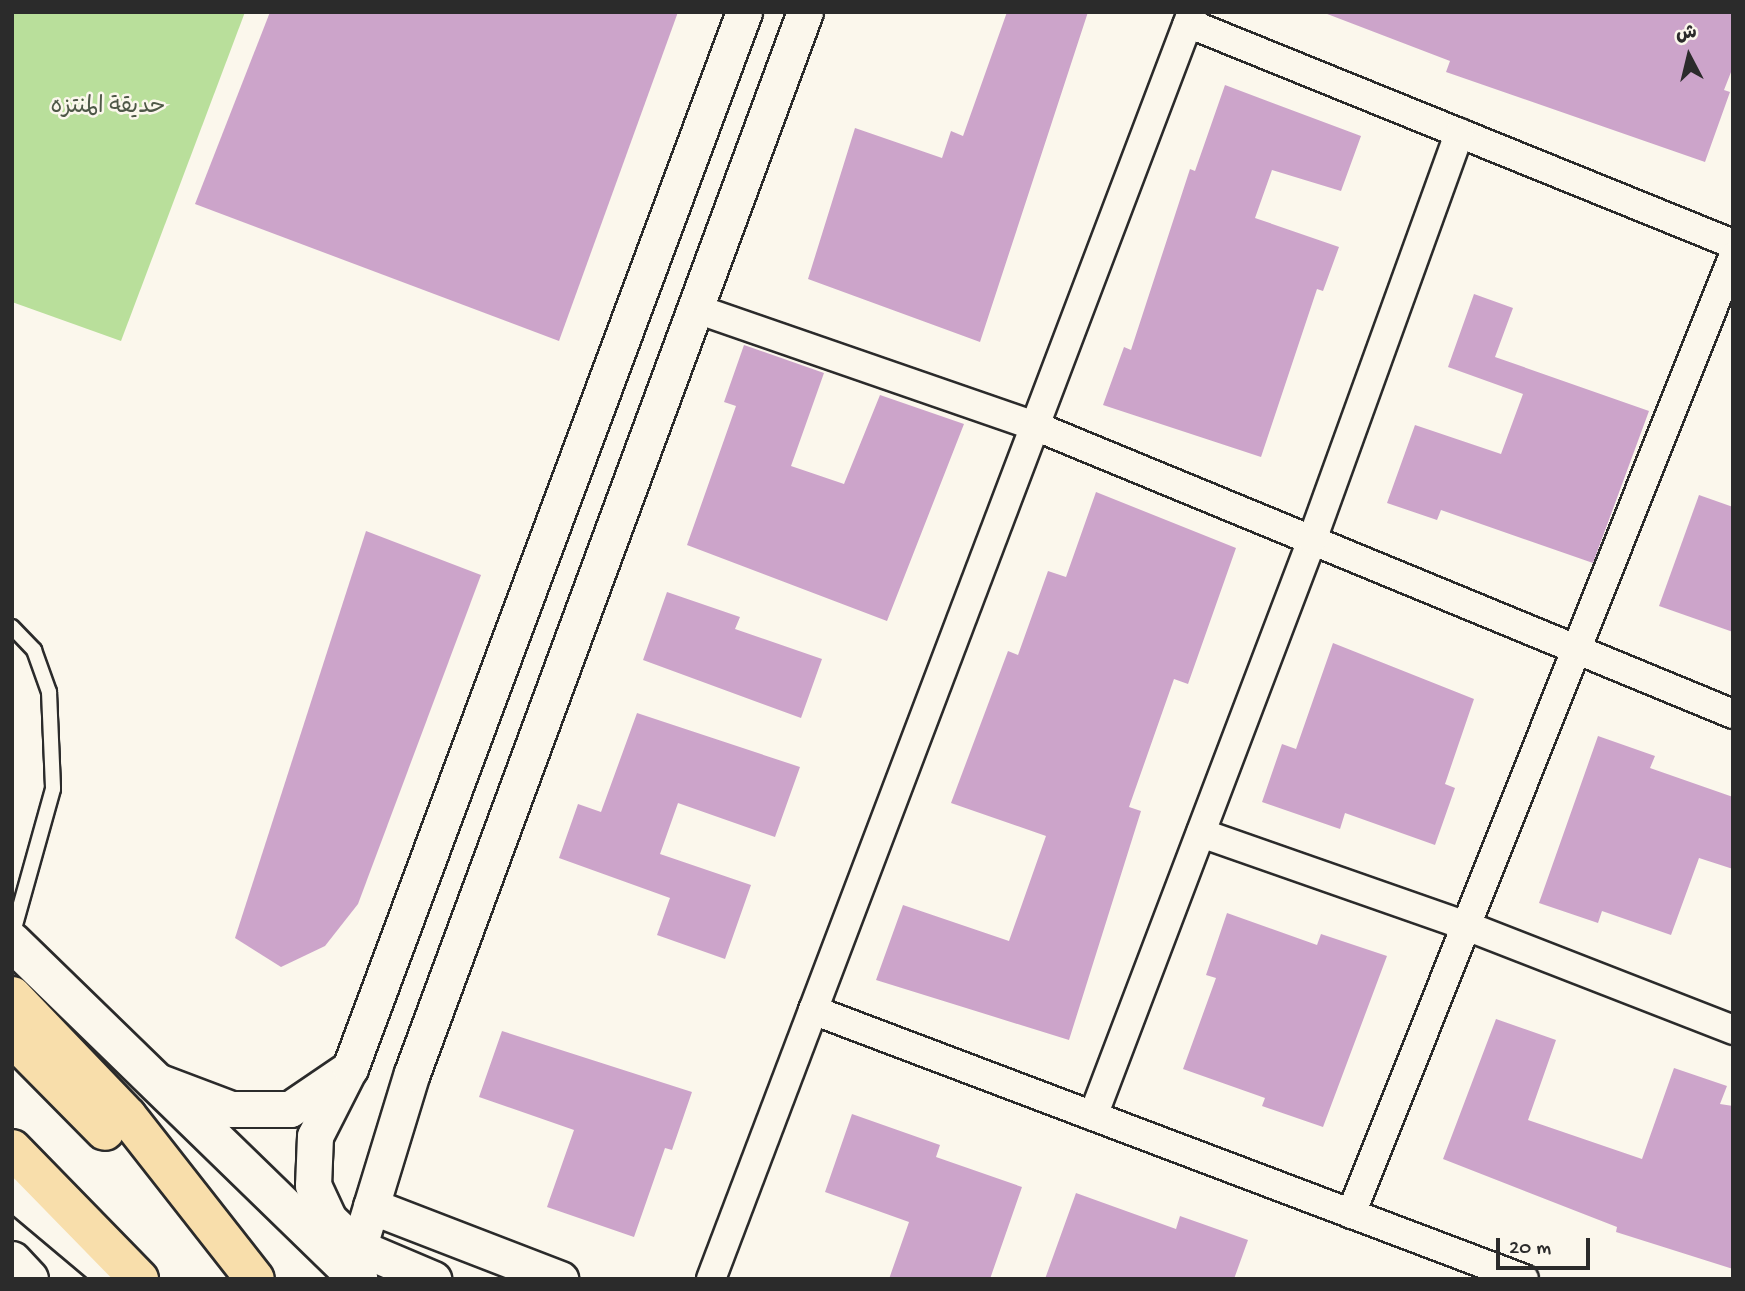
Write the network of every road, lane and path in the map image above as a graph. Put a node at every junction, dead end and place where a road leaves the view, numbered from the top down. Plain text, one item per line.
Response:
1 (744, 12) edge
2 (805, 12) edge
3 (1190, 18) edge
4 (1459, 133) junction
5 (1733, 244) edge
6 (1733, 257) edge
7 (697, 309) junction
8 (1035, 426) junction
9 (1312, 540) junction
10 (12, 627) edge
11 (1578, 650) junction
12 (1733, 714) edge
13 (1201, 833) junction
14 (1464, 925) junction
15 (12, 936) edge
16 (12, 942) edge
17 (12, 996) edge
18 (813, 1010) junction
19 (1733, 1030) edge
20 (12, 1037) edge
21 (350, 1068) junction
22 (154, 1080) junction
23 (1093, 1116) junction
24 (12, 1149) edge
25 (12, 1189) edge
26 (371, 1206) junction
27 (1351, 1214) junction
28 (12, 1261) edge
29 (356, 1266) edge
30 (29, 1279) edge
31 (119, 1279) edge
32 (139, 1279) edge
33 (254, 1279) edge
34 (433, 1279) edge
35 (560, 1279) edge
36 (711, 1279) edge
37 (1524, 1279) edge

1 - 21 street
2 - 7 street
3 - 4 street
3 - 8 street
4 - 5 street
4 - 9 street
6 - 11 street
7 - 8 street
7 - 26 street
8 - 9 street
8 - 18 street
9 - 11 street
9 - 13 street
10 - 15 lane
11 - 12 street
11 - 14 street
13 - 14 street
13 - 23 street
14 - 19 street
14 - 27 street
16 - 22 main road
17 - 33 main road
18 - 23 street
18 - 36 street
20 - 33 main road
21 - 22 street
21 - 29 street
22 - 29 main road
23 - 27 street
24 - 32 main road
25 - 31 main road
26 - 29 street
26 - 35 street
27 - 37 street
28 - 30 main road
29 - 34 street

